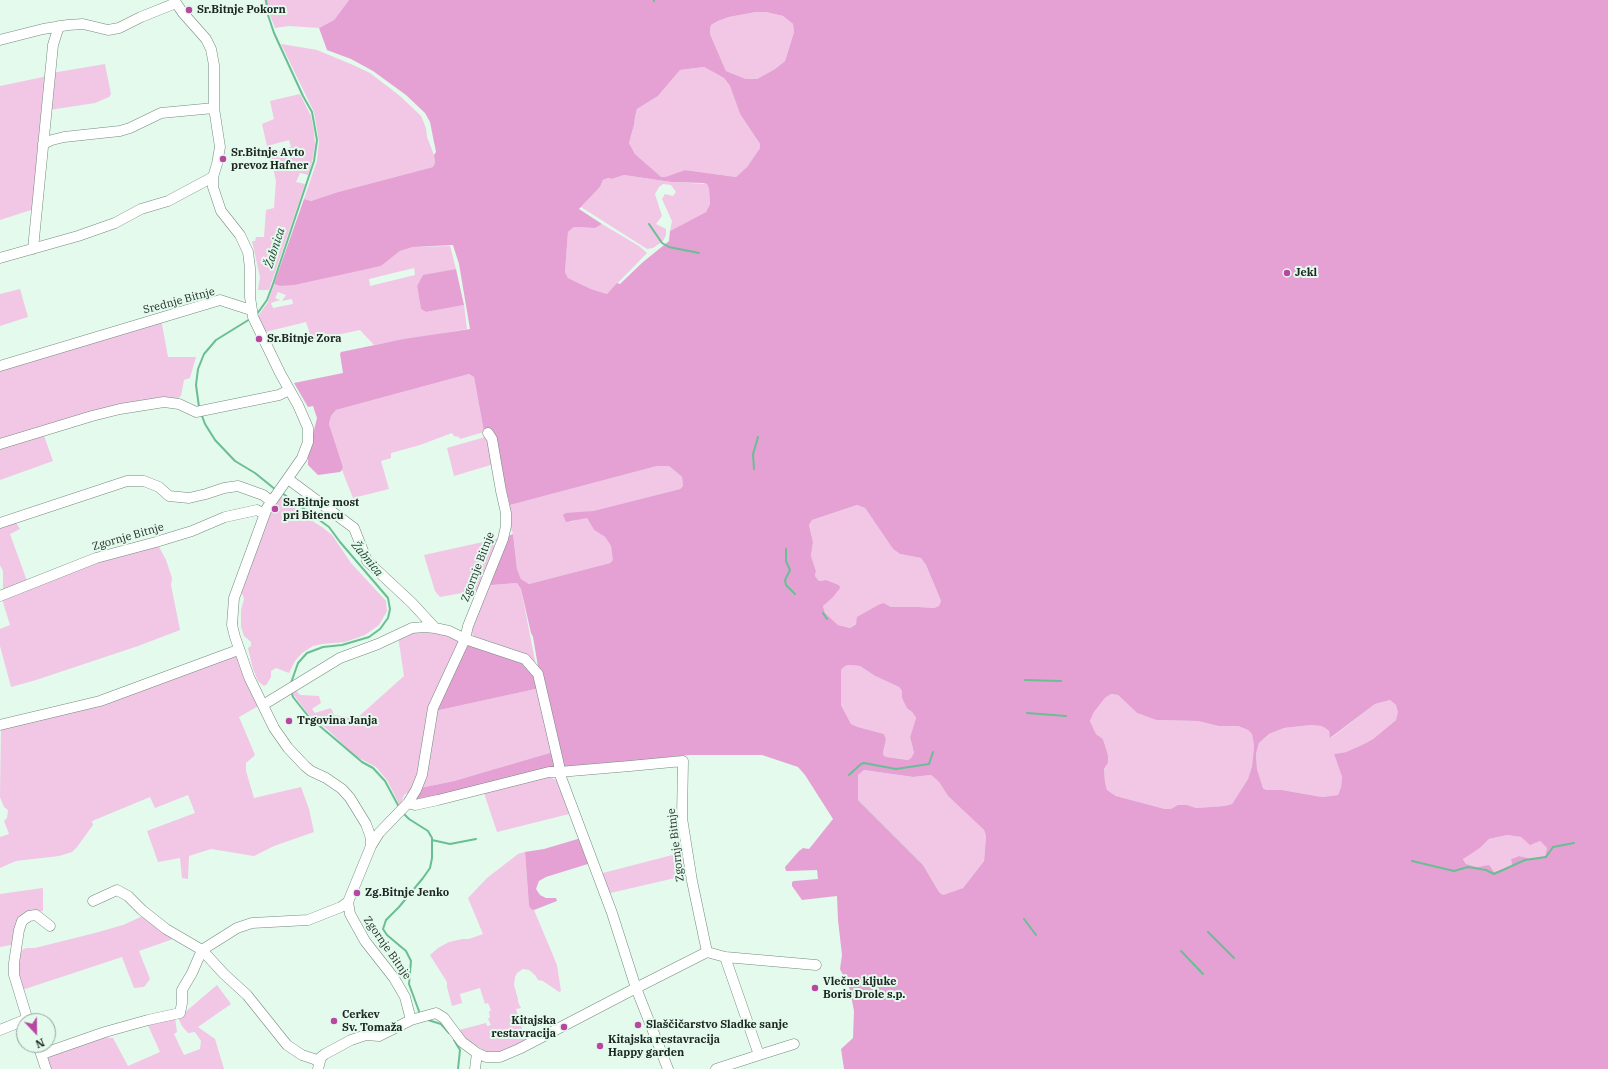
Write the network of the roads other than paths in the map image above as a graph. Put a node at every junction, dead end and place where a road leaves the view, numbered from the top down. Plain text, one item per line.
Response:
1 (175, 2) edge
2 (59, 26) junction
3 (0, 40) edge
4 (214, 108) junction
5 (43, 144) junction
6 (213, 177) junction
7 (32, 249) junction
8 (0, 258) edge
9 (251, 310) junction
10 (0, 366) edge
11 (289, 390) junction
12 (488, 433) dead end
13 (0, 444) edge
14 (285, 482) junction
15 (272, 499) junction
16 (264, 514) junction
17 (0, 523) edge
18 (0, 596) edge
19 (435, 628) junction
20 (465, 639) junction
21 (238, 650) junction
22 (262, 705) junction
23 (0, 725) edge
24 (559, 772) junction
25 (406, 805) junction
26 (371, 846) junction
27 (94, 901) dead end
28 (348, 902) junction
29 (50, 926) dead end
30 (202, 950) junction
31 (708, 952) junction
32 (725, 957) junction
33 (816, 965) dead end
34 (636, 988) junction
35 (25, 1013) edge
36 (414, 1019) junction
37 (16, 1024) edge
38 (0, 1030) edge
39 (794, 1044) dead end
40 (56, 1045) edge
41 (41, 1053) edge
42 (476, 1053) junction
43 (759, 1056) junction
44 (318, 1066) edge
45 (46, 1069) edge
46 (475, 1069) edge
47 (668, 1069) edge
48 (717, 1069) edge

1 - 2 street
1 - 4 street
2 - 3 street
2 - 5 street
4 - 5 street
4 - 6 street
5 - 7 street
6 - 7 street
6 - 9 street
7 - 8 street
9 - 10 street, Srednje Bitnje
9 - 11 street
11 - 13 street
11 - 14 street
12 - 20 street, Zgornje Bitnje
14 - 15 street
14 - 19 street
15 - 16 street
15 - 17 street
16 - 18 street, Zgornje Bitnje
16 - 21 street
19 - 20 street
19 - 22 street
20 - 24 street
20 - 25 street, Zgornje Bitnje
21 - 22 street
21 - 23 street
22 - 26 street
24 - 25 street, Zgornje Bitnje
24 - 31 street, Zgornje Bitnje
24 - 34 street
25 - 26 street, Zgornje Bitnje
26 - 28 street, Zgornje Bitnje
27 - 30 street
28 - 30 street
28 - 36 street, Zgornje Bitnje
29 - 35 street
30 - 40 street
30 - 44 street
31 - 32 street
31 - 34 street
32 - 33 street
32 - 43 street
34 - 42 street
34 - 47 street
36 - 42 street
36 - 44 street
37 - 38 street
39 - 43 street
41 - 45 street
42 - 46 street
43 - 48 street

